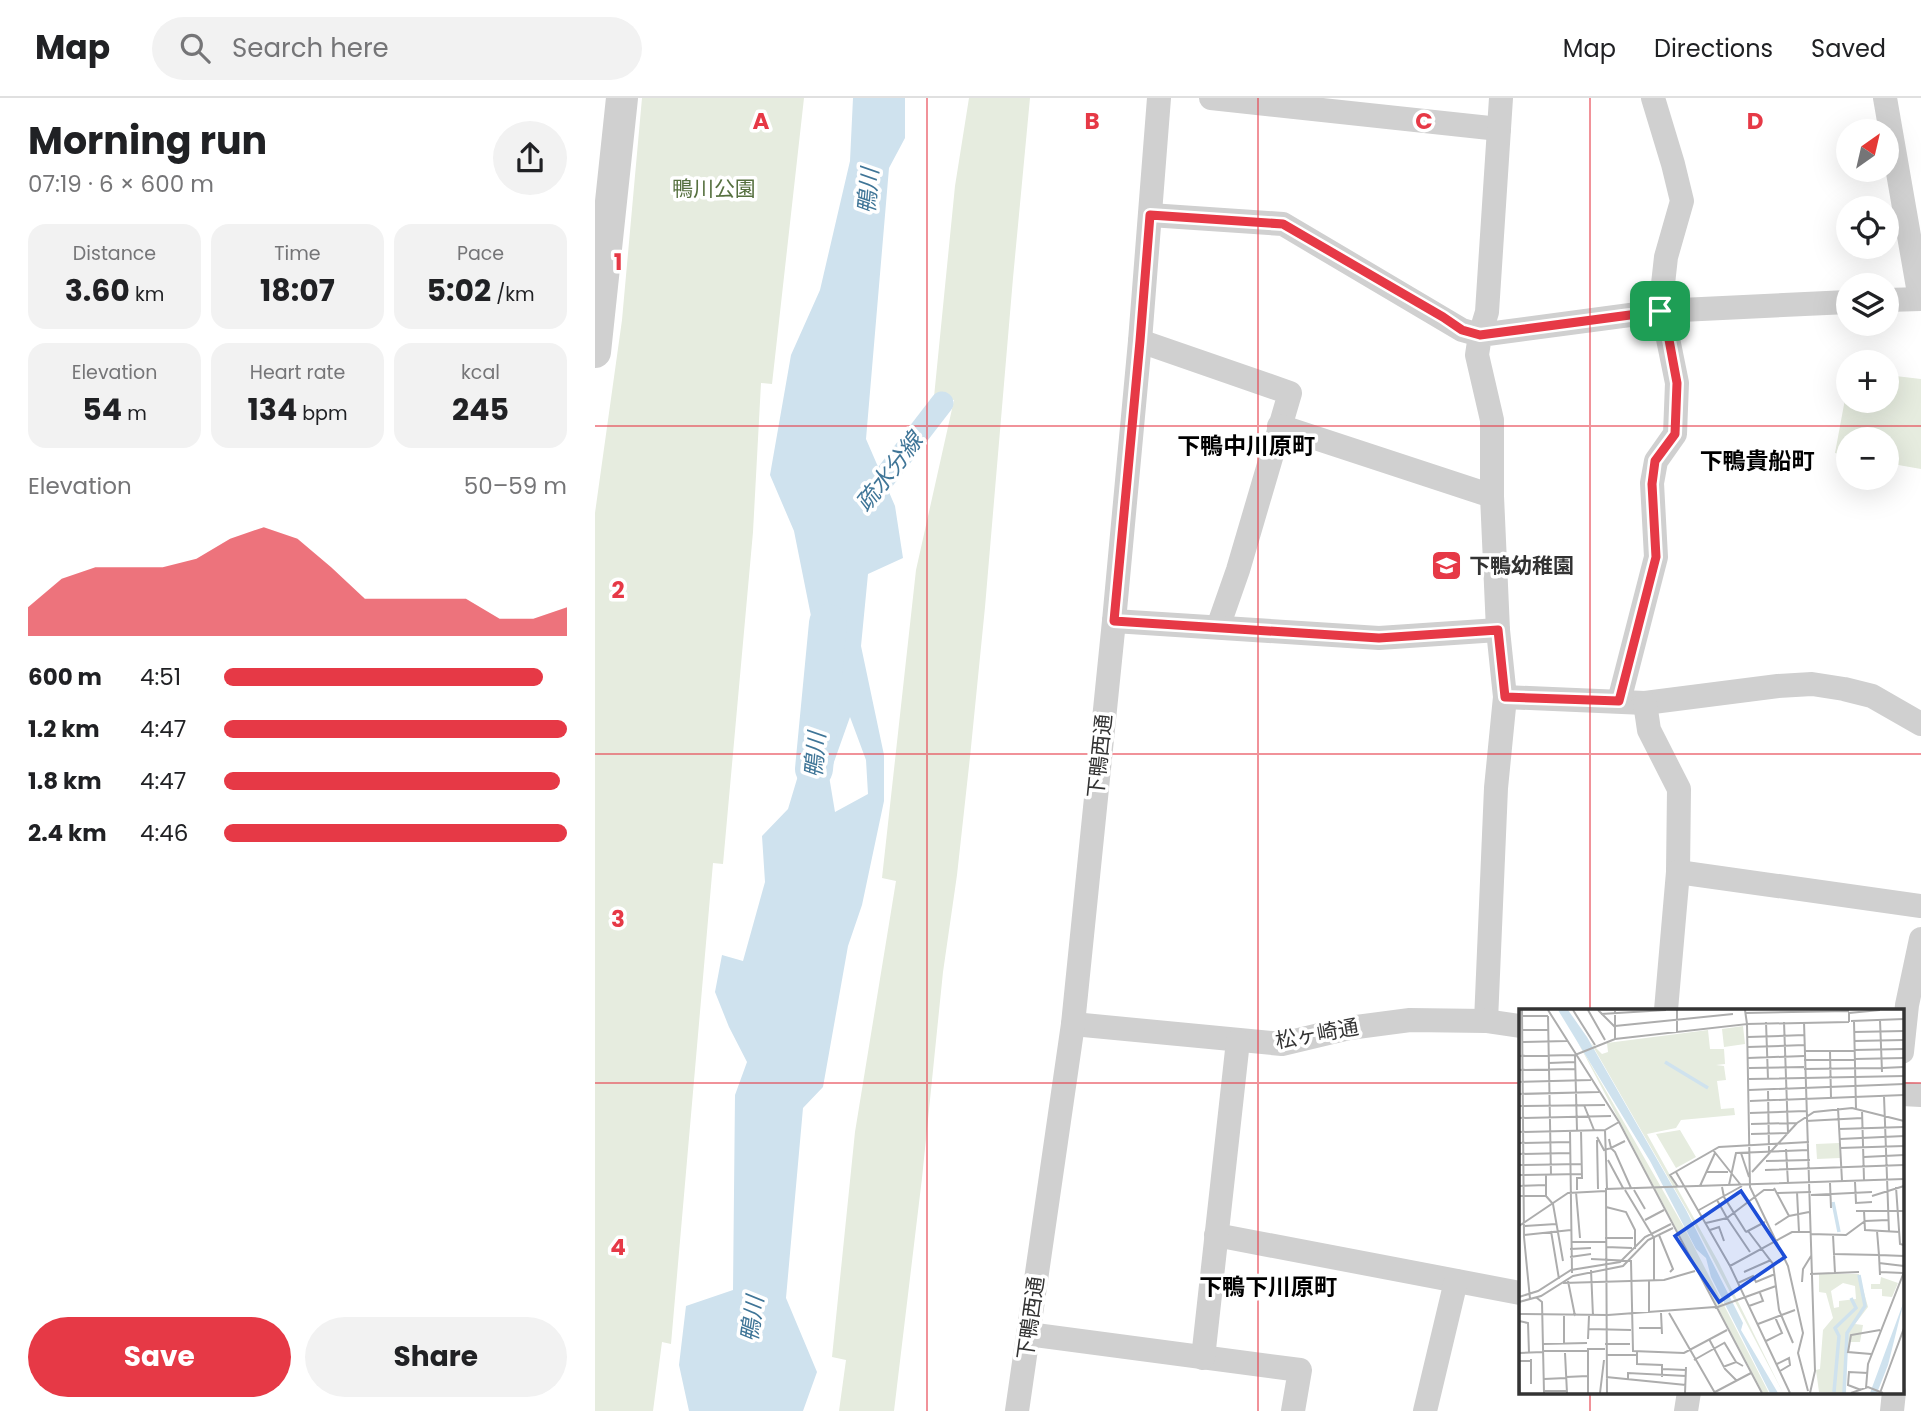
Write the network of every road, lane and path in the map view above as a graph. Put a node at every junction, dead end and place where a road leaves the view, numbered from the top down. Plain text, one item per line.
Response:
1 (622, 98) edge
2 (1159, 98) edge
3 (1211, 98) edge
4 (1501, 98) edge
5 (1653, 98) edge
6 (1885, 98) edge
7 (1499, 129) junction
8 (1150, 215) junction
9 (1921, 299) edge
10 (1899, 300) edge
11 (1836, 303) edge
12 (1660, 311) junction
13 (1480, 335) junction
14 (1140, 341) junction
15 (595, 352) edge
16 (1279, 426) junction
17 (1492, 496) junction
18 (1114, 621) junction
19 (1218, 627) junction
20 (1498, 630) junction
21 (1505, 697) junction
22 (1619, 701) junction
23 (1645, 703) junction
24 (1921, 724) edge
25 (1678, 872) junction
26 (1921, 906) edge
27 (1921, 939) edge
28 (1667, 1009) edge
29 (1486, 1020) junction
30 (1073, 1024) junction
31 (1519, 1026) edge
32 (1238, 1041) junction
33 (1903, 1042) edge
34 (1903, 1094) edge
35 (1921, 1095) edge
36 (1216, 1235) junction
37 (1456, 1281) junction
38 (1519, 1293) edge
39 (1028, 1334) junction
40 (1203, 1358) junction
41 (1017, 1411) edge
42 (1293, 1411) edge
43 (1425, 1411) edge

1 - 15 street
2 - 8 street, 下鴨西通
3 - 7 street
4 - 7 street
5 - 12 street
6 - 9 street
7 - 13 street
8 - 13 street
8 - 14 street, 下鴨西通
9 - 10 street
11 - 12 street
12 - 13 street
12 - 22 street
13 - 17 street
14 - 16 street
14 - 18 street, 下鴨西通
16 - 17 street
16 - 19 street
17 - 20 street
18 - 19 street
18 - 30 street, 下鴨西通
19 - 20 street
20 - 21 street
21 - 22 street
21 - 29 street
22 - 23 street
23 - 24 street
23 - 25 street
25 - 26 street
25 - 28 street
27 - 33 street
29 - 31 street, 松ヶ崎通
29 - 32 street, 松ヶ崎通
30 - 32 street, 松ヶ崎通
30 - 39 street, 下鴨西通
32 - 36 street
34 - 35 street
36 - 37 street
36 - 40 street
37 - 38 street
37 - 43 street
39 - 40 street
39 - 41 street, 下鴨西通
40 - 42 street

